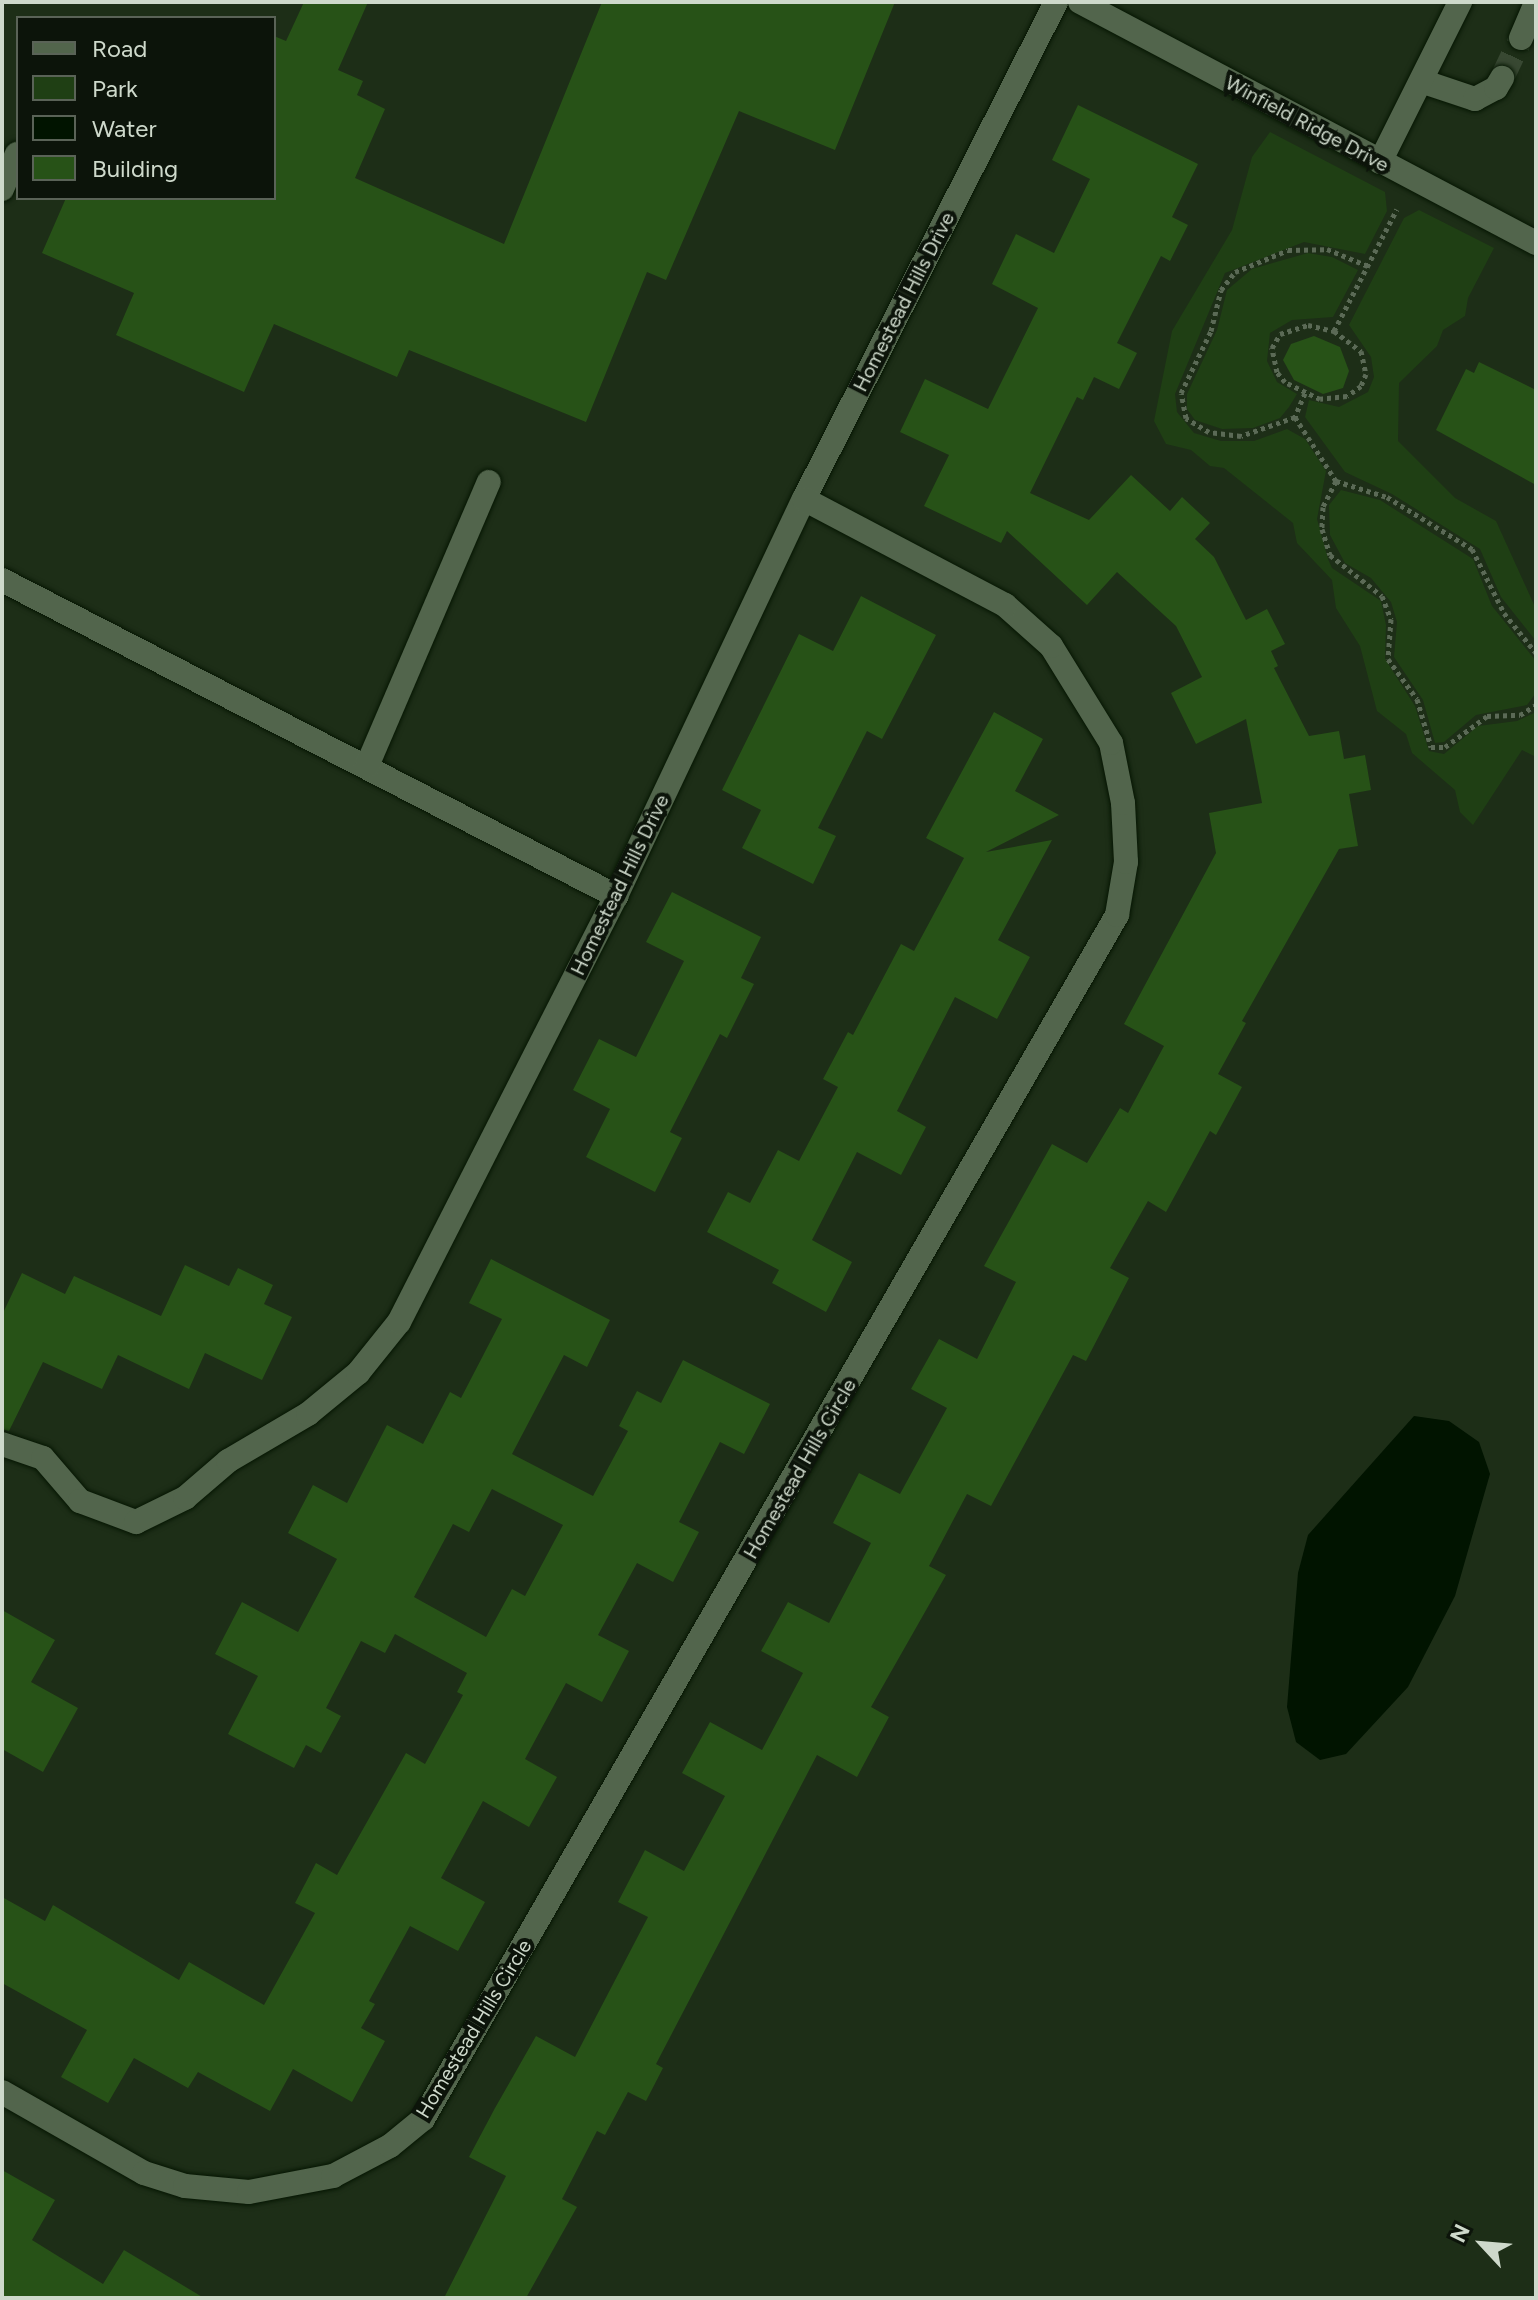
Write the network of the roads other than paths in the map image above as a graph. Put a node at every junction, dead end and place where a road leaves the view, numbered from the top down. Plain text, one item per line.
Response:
1 (1056, 2) edge
2 (1080, 2) edge
3 (1462, 2) edge
4 (1536, 2) edge
5 (1521, 38) tunnel mouth
6 (1502, 78) tunnel mouth
7 (1424, 82) junction
8 (16, 156) edge
9 (1380, 162) junction
10 (2, 189) edge
11 (1536, 243) edge
12 (489, 482) dead end
13 (804, 499) junction
14 (2, 580) edge
15 (367, 766) junction
16 (616, 896) junction
17 (2, 1444) edge
18 (2, 2092) edge

1 - 13 street, Homestead Hills Drive
2 - 9 street, Winfield Ridge Drive
3 - 7 street
4 - 5 street
6 - 7 street
7 - 9 street
8 - 10 street
9 - 11 street, Winfield Ridge Drive
12 - 15 street
13 - 16 street, Homestead Hills Drive
13 - 18 street, Homestead Hills Circle
14 - 15 street
15 - 16 street
16 - 17 street, Homestead Hills Drive

